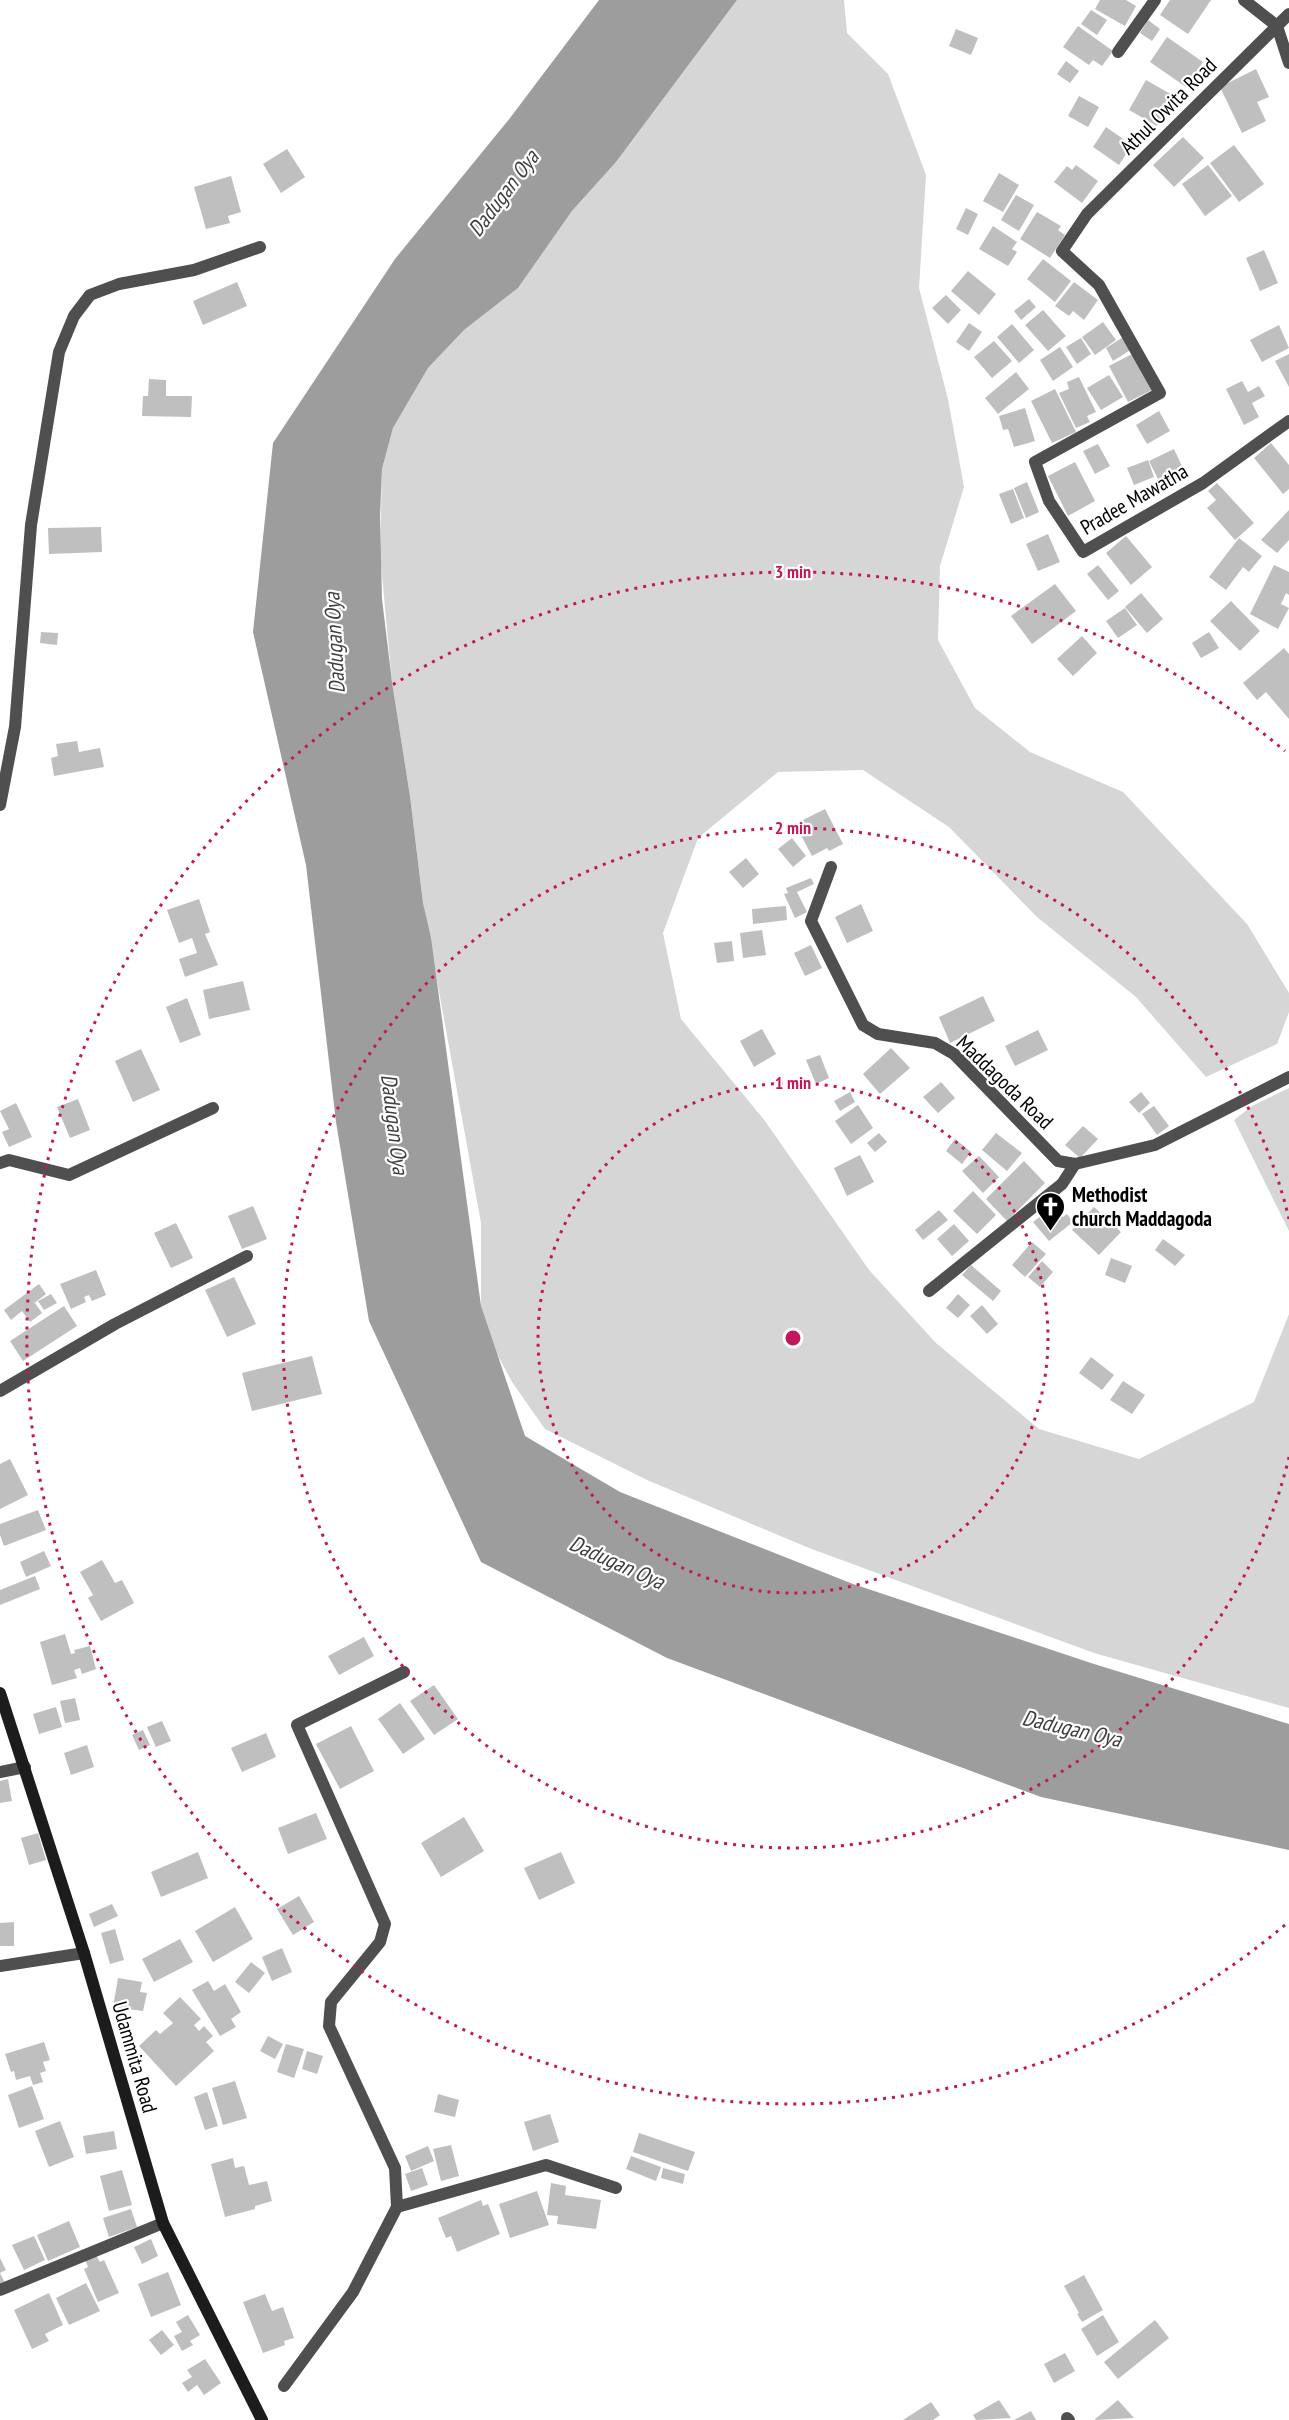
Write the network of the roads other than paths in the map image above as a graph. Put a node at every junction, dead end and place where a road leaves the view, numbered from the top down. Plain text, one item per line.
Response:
1 (1155, 0) edge
2 (1244, 0) edge
3 (1289, 14) edge
4 (1277, 26) junction
5 (1118, 52) dead end
6 (1289, 63) edge
7 (1087, 214) joint
8 (260, 247) dead end
9 (1289, 421) edge
10 (0, 805) edge
11 (831, 867) dead end
12 (1289, 1077) edge
13 (213, 1108) dead end
14 (0, 1162) edge
15 (1075, 1164) junction
16 (247, 1256) dead end
17 (929, 1292) dead end
18 (0, 1391) edge
19 (404, 1672) dead end
20 (0, 1693) edge
21 (24, 1767) junction
22 (0, 1772) edge
23 (84, 1953) junction
24 (0, 1966) edge
25 (616, 2188) dead end
26 (397, 2207) junction
27 (163, 2223) junction
28 (0, 2290) edge
29 (284, 2386) dead end
30 (262, 2420) edge

1 - 5 street
2 - 4 street
3 - 4 street, Athul Owita Road
4 - 6 street
4 - 7 street, Athul Owita Road
7 - 9 street, Pradee Mawatha
8 - 10 street
11 - 15 street, Maddagoda Road
12 - 15 street
13 - 14 street
15 - 17 street
16 - 18 street
19 - 26 street
20 - 21 street, Udammita Road
21 - 22 street
21 - 23 street, Udammita Road
23 - 24 street
23 - 27 street, Udammita Road
25 - 26 street
26 - 29 street
27 - 28 street
27 - 30 street, Udammita Road

